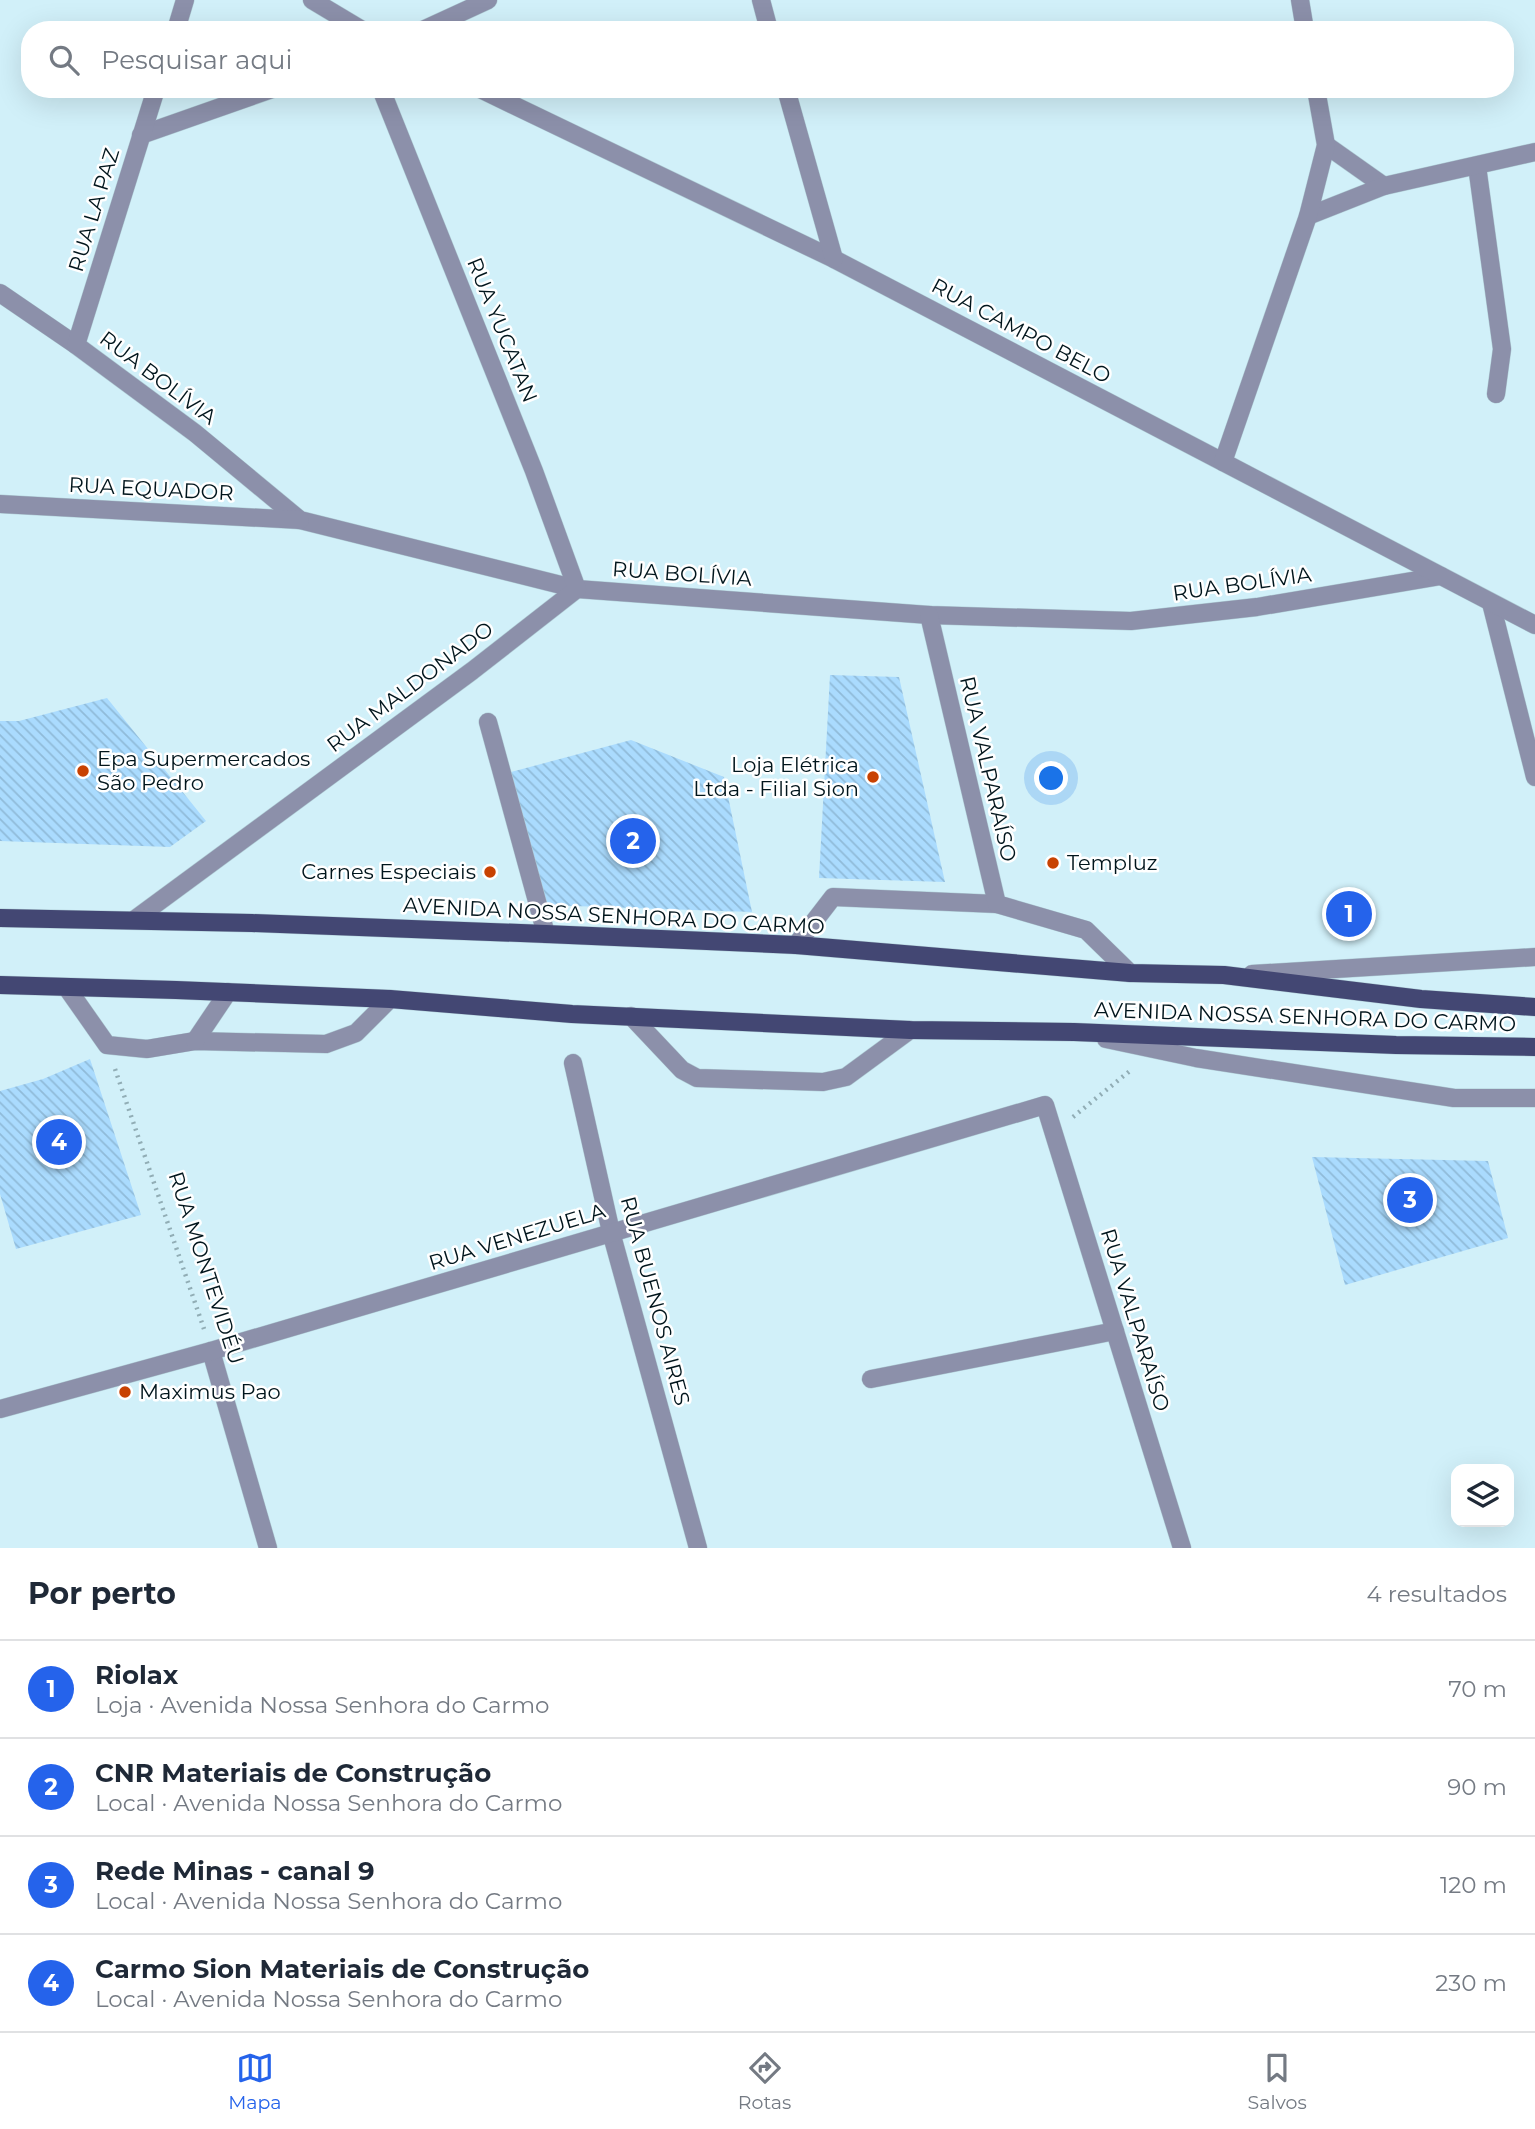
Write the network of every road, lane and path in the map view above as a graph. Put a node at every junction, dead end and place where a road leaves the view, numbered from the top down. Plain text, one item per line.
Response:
1 (185, 0) edge
2 (312, 0) edge
3 (488, 0) edge
4 (761, 0) edge
5 (1300, 0) edge
6 (179, 21) edge
7 (347, 21) edge
8 (442, 21) edge
9 (767, 21) edge
10 (1304, 21) edge
11 (153, 98) edge
12 (246, 98) edge
13 (384, 98) edge
14 (499, 98) edge
15 (789, 98) edge
16 (1318, 98) edge
17 (141, 135) junction
18 (1326, 145) junction
19 (1535, 152) edge
20 (1477, 166) junction
21 (1384, 186) junction
22 (1308, 216) junction
23 (834, 259) junction
24 (0, 293) edge
25 (76, 345) junction
26 (1496, 394) dead end
27 (1223, 462) junction
28 (0, 504) edge
29 (300, 520) junction
30 (1441, 576) junction
31 (577, 589) junction
32 (1491, 603) junction
33 (929, 615) junction
34 (1535, 625) edge
35 (488, 722) dead end
36 (1535, 777) edge
37 (997, 904) junction
38 (0, 918) edge
39 (134, 920) junction
40 (546, 933) junction
41 (796, 945) junction
42 (1535, 957) edge
43 (1130, 973) junction
44 (1224, 975) junction
45 (0, 985) edge
46 (67, 988) junction
47 (228, 992) junction
48 (390, 999) junction
49 (1535, 1007) edge
50 (631, 1016) junction
51 (910, 1030) junction
52 (1074, 1032) junction
53 (195, 1041) junction
54 (107, 1045) junction
55 (1535, 1047) edge
56 (1156, 1049) junction
57 (573, 1063) dead end
58 (1535, 1098) edge
59 (1045, 1105) joint
60 (1054, 1132) junction
61 (611, 1232) junction
62 (1115, 1331) junction
63 (211, 1351) junction
64 (871, 1379) dead end
65 (0, 1409) edge
66 (268, 1548) edge
67 (698, 1548) edge
68 (1182, 1548) edge

1 - 6 street
2 - 7 street
3 - 8 street
4 - 9 street
5 - 10 street
11 - 17 street, RUA LA PAZ
12 - 17 street
13 - 31 street, RUA YUCATAN
14 - 23 street, RUA CAMPO BELO
15 - 23 street
16 - 18 street
17 - 25 street, RUA LA PAZ
18 - 21 street
18 - 22 street
19 - 20 street
20 - 21 street
20 - 26 street
21 - 22 street
22 - 27 street
23 - 27 street, RUA CAMPO BELO
24 - 25 street, RUA BOLÍVIA
25 - 29 street, RUA BOLÍVIA
27 - 30 street, RUA CAMPO BELO
28 - 29 street, RUA EQUADOR
29 - 31 street, RUA BOLÍVIA
30 - 32 street, RUA CAMPO BELO
30 - 33 street, RUA BOLÍVIA
31 - 33 street, RUA BOLÍVIA
31 - 39 street, RUA MALDONADO
32 - 34 street, RUA CAMPO BELO
32 - 36 street
33 - 37 street, RUA VALPARAÍSO
35 - 40 street
37 - 41 street
37 - 43 street
38 - 39 main road, AVENIDA NOSSA SENHORA DO CARMO
39 - 40 main road, AVENIDA NOSSA SENHORA DO CARMO
40 - 41 main road, AVENIDA NOSSA SENHORA DO CARMO
41 - 43 main road, AVENIDA NOSSA SENHORA DO CARMO
42 - 44 street, AVENIDA NOSSA SENHORA DO CARMO
43 - 44 main road, AVENIDA NOSSA SENHORA DO CARMO
44 - 49 main road, AVENIDA NOSSA SENHORA DO CARMO
45 - 46 main road, AVENIDA NOSSA SENHORA DO CARMO
46 - 47 main road, AVENIDA NOSSA SENHORA DO CARMO
46 - 54 street
47 - 48 main road, AVENIDA NOSSA SENHORA DO CARMO
47 - 53 street
48 - 50 main road, AVENIDA NOSSA SENHORA DO CARMO
48 - 53 street
50 - 51 main road, AVENIDA NOSSA SENHORA DO CARMO
50 - 51 street
51 - 52 main road, AVENIDA NOSSA SENHORA DO CARMO
52 - 55 main road, AVENIDA NOSSA SENHORA DO CARMO
52 - 56 street, AVENIDA NOSSA SENHORA DO CARMO
53 - 54 street
54 - 63 path, RUA MONTEVIDÉU
56 - 58 street, AVENIDA NOSSA SENHORA DO CARMO
56 - 60 path
57 - 61 street, RUA BUENOS AIRES
59 - 60 street, RUA VALPARAÍSO
59 - 61 street, RUA VENEZUELA
60 - 62 street, RUA VALPARAÍSO
61 - 63 street, RUA VENEZUELA
61 - 67 street, RUA BUENOS AIRES
62 - 64 street
62 - 68 street, RUA VALPARAÍSO
63 - 65 street, RUA VENEZUELA
63 - 66 street, RUA MONTEVIDÉU

